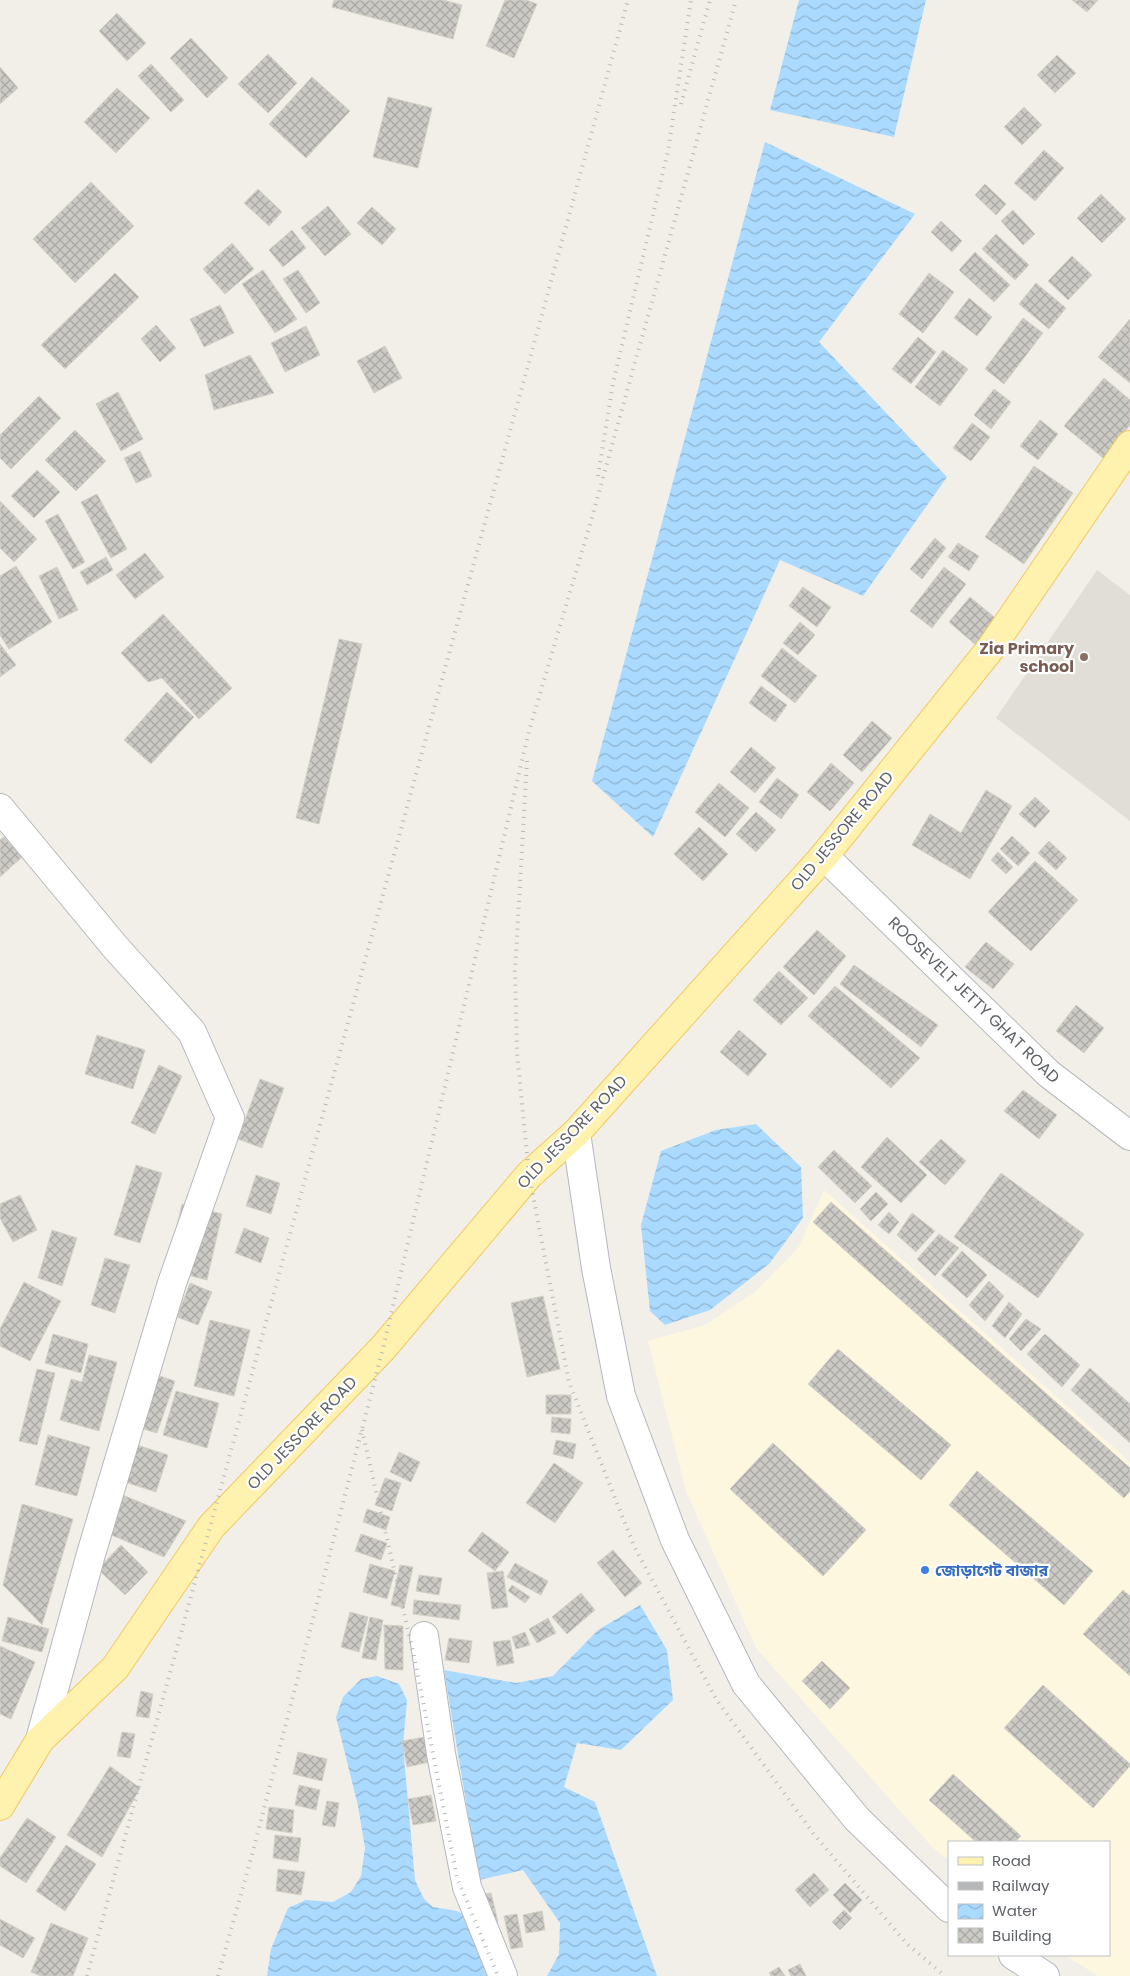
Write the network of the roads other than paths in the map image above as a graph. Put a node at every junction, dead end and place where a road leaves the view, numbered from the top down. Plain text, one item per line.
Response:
1 (1130, 445) edge
2 (0, 808) edge
3 (824, 856) junction
4 (576, 1133) junction
5 (1130, 1136) edge
6 (424, 1636) dead end
7 (40, 1740) junction
8 (0, 1806) edge
9 (948, 1907) edge
10 (1014, 1956) edge
11 (503, 1976) edge
12 (1045, 1976) edge

1 - 3 main road, OLD JESSORE ROAD
2 - 7 street
3 - 4 main road, OLD JESSORE ROAD
3 - 5 street, ROOSEVELT JETTY GHAT ROAD
4 - 7 main road, OLD JESSORE ROAD
4 - 9 street
6 - 11 street
7 - 8 main road, OLD JESSORE ROAD
10 - 12 street

